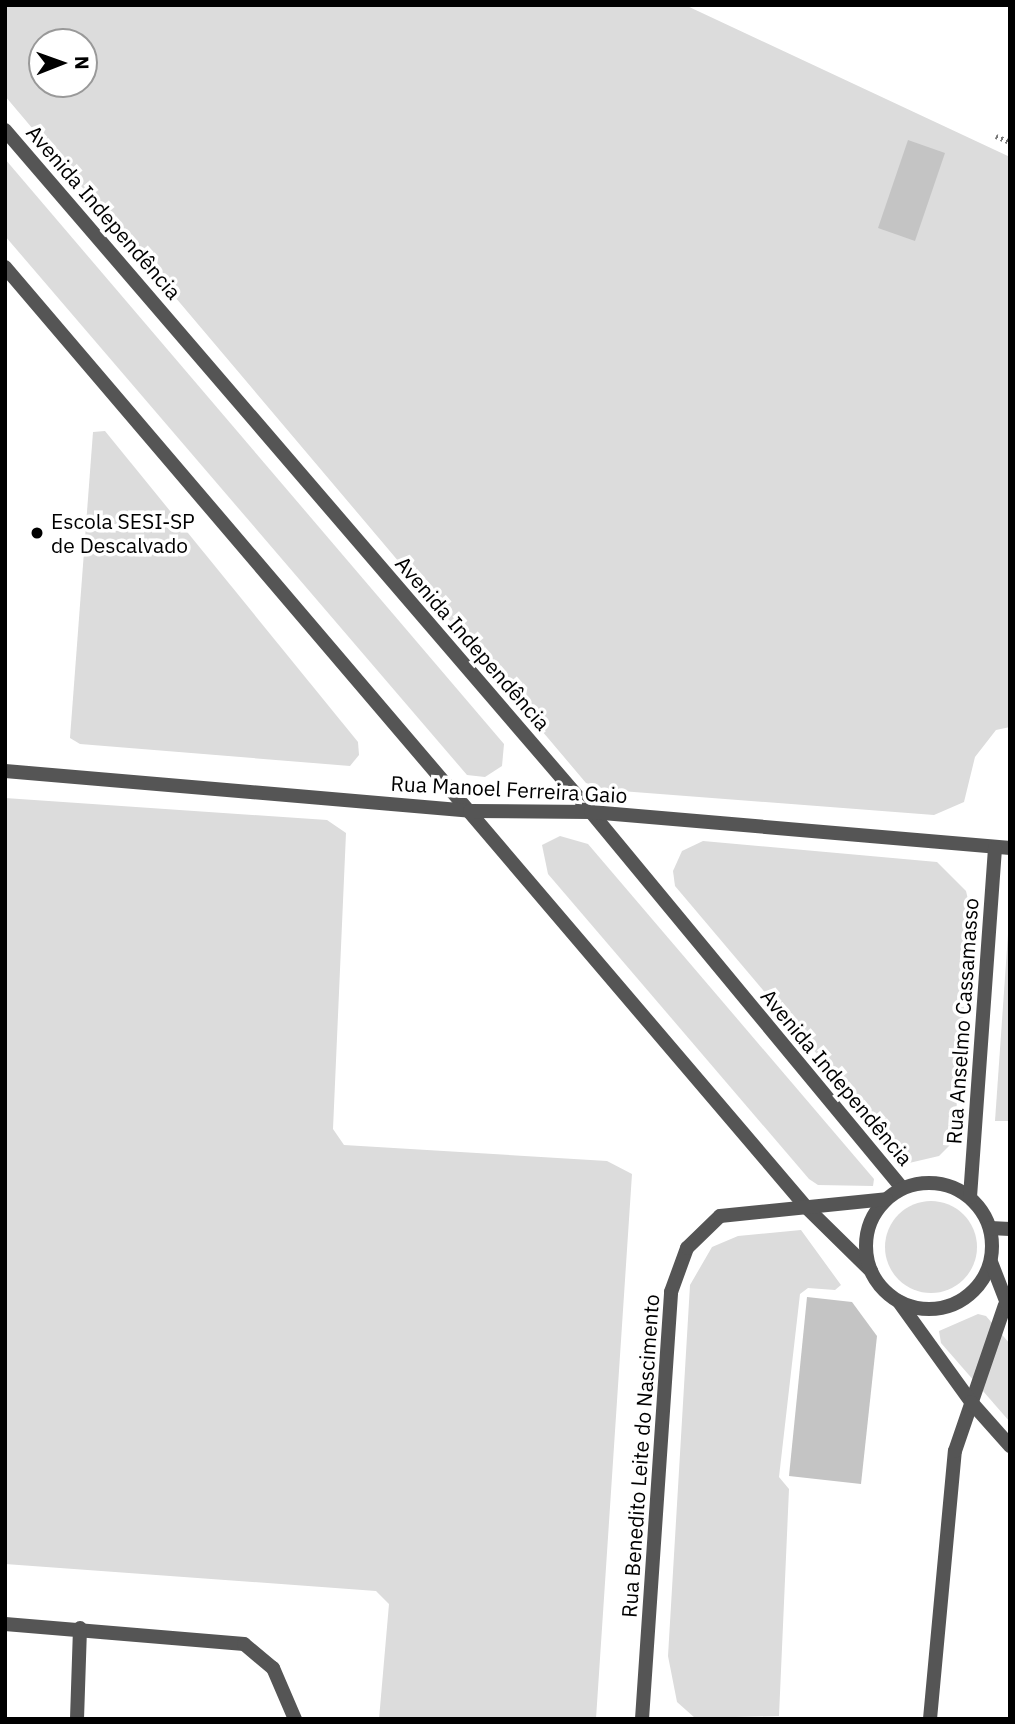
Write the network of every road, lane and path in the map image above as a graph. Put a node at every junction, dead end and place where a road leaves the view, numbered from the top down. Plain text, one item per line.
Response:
1 (5, 130) edge
2 (996, 136) dead end
3 (1010, 142) edge
4 (5, 267) edge
5 (5, 771) edge
6 (470, 811) junction
7 (591, 812) junction
8 (1002, 847) edge
9 (902, 1188) junction
10 (970, 1197) junction
11 (886, 1199) junction
12 (807, 1208) junction
13 (990, 1228) junction
14 (1010, 1230) edge
15 (991, 1262) junction
16 (871, 1271) junction
17 (899, 1302) junction
18 (1007, 1308) edge
19 (971, 1402) junction
20 (1010, 1446) edge
21 (5, 1624) edge
22 (80, 1628) junction
23 (77, 1719) edge
24 (295, 1719) edge
25 (642, 1719) edge
26 (930, 1719) edge

1 - 7 street, Avenida Independência
2 - 3 path
4 - 6 street
5 - 6 street, Rua Manoel Ferreira Gaio
6 - 7 street, Rua Manoel Ferreira Gaio
6 - 12 street
7 - 8 street, Rua Manoel Ferreira Gaio
7 - 9 street, Avenida Independência
8 - 10 street, Rua Anselmo Cassamasso
9 - 10 street
9 - 11 street
10 - 13 street
11 - 12 street, Rua Benedito Leite do Nascimento
11 - 16 street
12 - 16 street
12 - 25 street, Rua Benedito Leite do Nascimento
13 - 14 street
13 - 15 street
15 - 17 street
15 - 18 street
16 - 17 street
17 - 19 street
18 - 19 street
19 - 20 street
19 - 26 street
21 - 22 street
22 - 23 street
22 - 24 street

